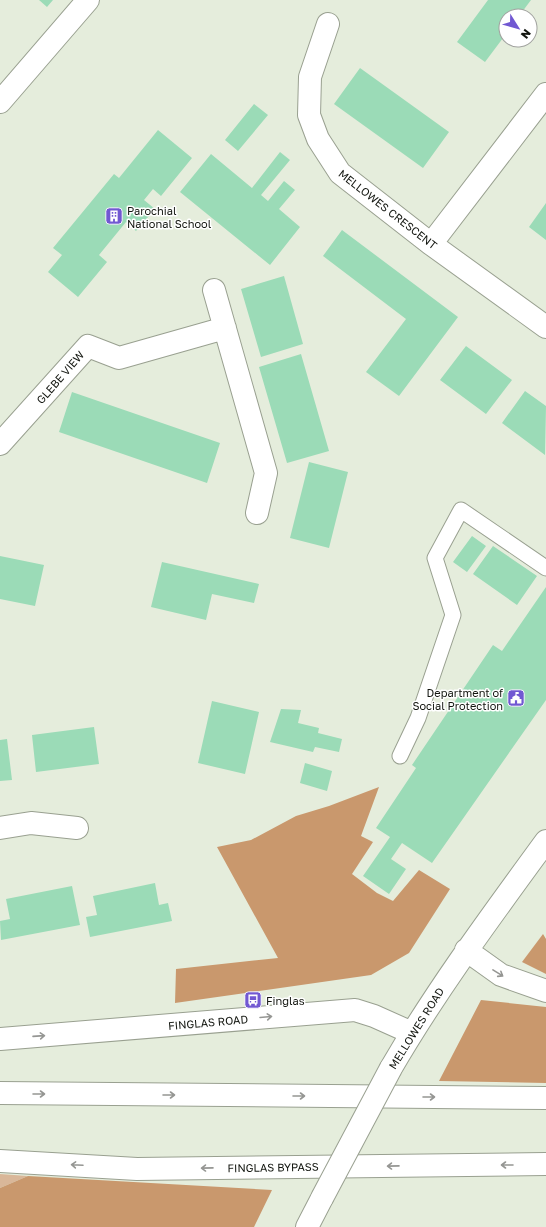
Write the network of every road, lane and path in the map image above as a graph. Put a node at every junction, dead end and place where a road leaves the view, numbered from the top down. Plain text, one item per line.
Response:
1 (88, 0) edge
2 (328, 24) dead end
3 (546, 94) edge
4 (0, 102) edge
5 (432, 244) junction
6 (214, 290) dead end
7 (546, 327) edge
8 (225, 328) junction
9 (0, 444) edge
10 (257, 513) dead end
11 (546, 568) edge
12 (400, 756) dead end
13 (0, 828) edge
14 (77, 828) dead end
15 (546, 841) edge
16 (466, 950) junction
17 (546, 990) edge
18 (412, 1033) junction
19 (0, 1039) edge
20 (0, 1093) edge
21 (546, 1098) edge
22 (0, 1161) edge
23 (546, 1164) edge
24 (307, 1227) edge

1 - 4 main road
2 - 5 main road, MELLOWES CRESCENT
3 - 5 main road
5 - 7 main road, MELLOWES CRESCENT
6 - 8 main road
8 - 9 main road, GLEBE VIEW
8 - 10 main road
11 - 12 lane
13 - 14 main road
15 - 16 main road, MELLOWES ROAD
16 -> 17 main road
16 - 18 main road, MELLOWES ROAD
19 -> 18 main road, FINGLAS ROAD
18 - 24 main road, MELLOWES ROAD, bridge
20 -> 21 main road
23 -> 22 main road, FINGLAS BYPASS

